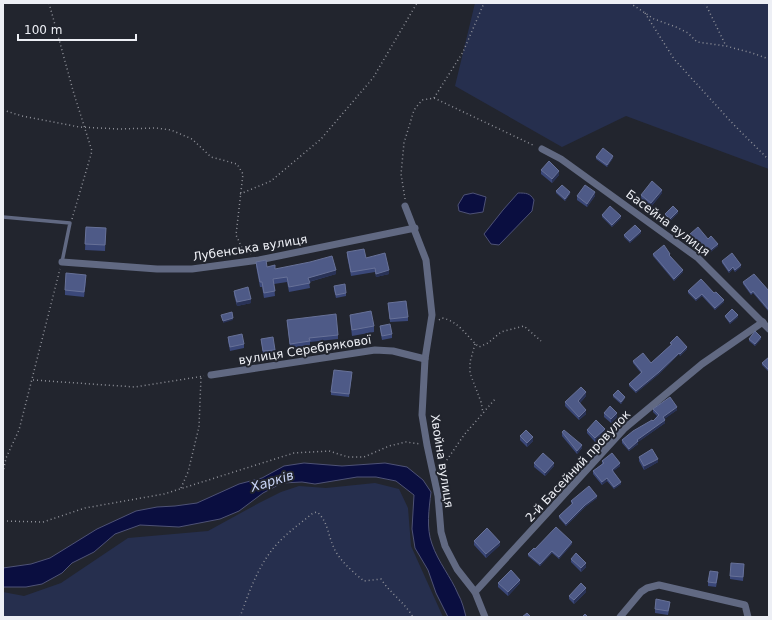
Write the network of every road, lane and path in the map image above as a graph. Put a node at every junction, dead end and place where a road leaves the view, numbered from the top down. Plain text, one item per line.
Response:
1 (49, 3) edge
2 (417, 3) edge
3 (484, 3) edge
4 (630, 3) edge
5 (705, 3) edge
6 (645, 13) junction
7 (726, 46) junction
8 (769, 60) edge
9 (434, 98) junction
10 (3, 110) edge
11 (84, 127) junction
12 (542, 149) joint
13 (769, 160) edge
14 (240, 194) junction
15 (406, 206) joint
16 (3, 217) edge
17 (70, 223) junction
18 (415, 228) junction
19 (259, 260) junction
20 (62, 262) junction
21 (763, 322) junction
22 (430, 324) junction
23 (769, 329) edge
24 (540, 341) dead end
25 (476, 344) junction
26 (425, 359) junction
27 (211, 375) dead end
28 (33, 380) junction
29 (496, 398) dead end
30 (483, 413) junction
31 (426, 445) junction
32 (3, 457) edge
33 (6, 458) junction
34 (3, 473) edge
35 (435, 478) junction
36 (181, 488) junction
37 (3, 521) edge
38 (475, 592) junction
39 (240, 617) edge
40 (413, 617) edge
41 (485, 617) edge
42 (620, 617) edge
43 (748, 617) edge

1 - 11 path
2 - 14 path
3 - 9 path
4 - 6 path
5 - 7 path
6 - 7 path
6 - 13 path
7 - 8 path
9 - 12 path
9 - 15 path
10 - 11 path
11 - 14 path
11 - 17 path
12 - 21 street, Басейна вулиця
14 - 19 path
15 - 18 street, Хвойна вулиця
16 - 17 lane
17 - 20 lane
18 - 19 street, Лубeнська вулиця
18 - 22 street, Хвойна вулиця
19 - 20 street, Лубeнська вулиця
20 - 28 path
21 - 23 street, Басейна вулиця
21 - 38 street, 2-й Басейний провулок
22 - 25 path
22 - 26 street, Хвойна вулиця
24 - 25 path
25 - 30 path
26 - 27 street, вулиця Серебрякової
26 - 31 street, Хвойна вулиця
28 - 33 path
28 - 36 path
29 - 30 path
30 - 35 path
31 - 35 street, Хвойна вулиця
31 - 36 path
32 - 33 path
33 - 34 path
35 - 38 street, Хвойна вулиця
36 - 37 path
38 - 41 street, Хвойна вулиця
39 - 40 path
42 - 43 street

